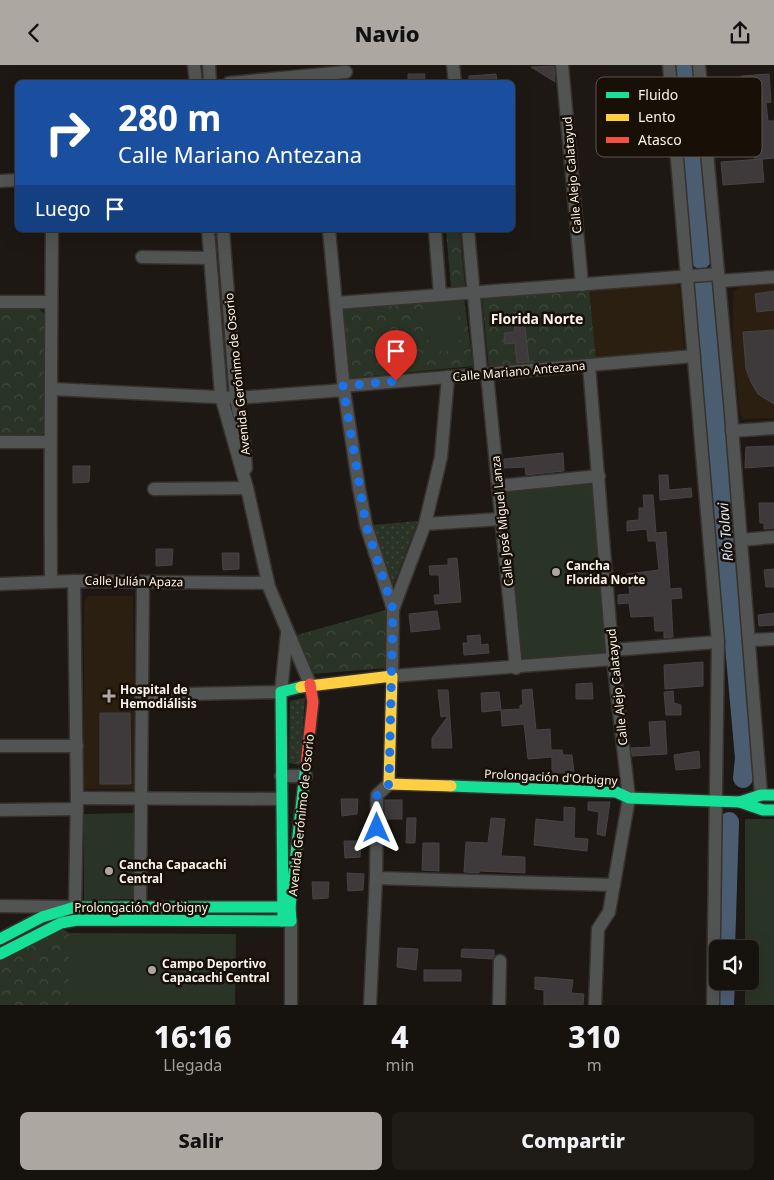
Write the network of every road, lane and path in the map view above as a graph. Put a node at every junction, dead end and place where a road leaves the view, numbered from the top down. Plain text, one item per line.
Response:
1 (194, 65) edge
2 (209, 65) edge
3 (453, 65) edge
4 (562, 65) edge
5 (346, 73) edge
6 (316, 79) edge
7 (196, 80) edge
8 (210, 80) edge
9 (294, 80) edge
10 (455, 80) edge
11 (677, 157) edge
12 (707, 157) edge
13 (15, 180) edge
14 (0, 181) edge
15 (52, 232) edge
16 (208, 232) edge
17 (223, 232) edge
18 (330, 232) edge
19 (434, 232) edge
20 (468, 232) edge
21 (142, 257) dead end
22 (210, 258) junction
23 (687, 277) junction
24 (774, 277) edge
25 (718, 278) junction
26 (582, 285) junction
27 (474, 292) junction
28 (440, 295) junction
29 (0, 302) edge
30 (51, 302) junction
31 (336, 303) junction
32 (694, 356) junction
33 (589, 365) junction
34 (484, 374) junction
35 (448, 377) junction
36 (343, 388) junction
37 (52, 389) junction
38 (221, 396) junction
39 (236, 398) junction
40 (774, 428) edge
41 (732, 431) junction
42 (0, 442) edge
43 (49, 442) junction
44 (600, 476) junction
45 (498, 486) junction
46 (247, 488) junction
47 (154, 489) dead end
48 (501, 519) junction
49 (425, 524) junction
50 (774, 537) edge
51 (741, 539) junction
52 (51, 581) junction
53 (74, 581) junction
54 (143, 581) junction
55 (268, 583) junction
56 (0, 584) edge
57 (393, 609) junction
58 (287, 631) junction
59 (774, 639) edge
60 (749, 640) junction
61 (718, 641) junction
62 (613, 655) junction
63 (516, 668) junction
64 (392, 676) junction
65 (310, 684) junction
66 (281, 692) junction
67 (141, 695) junction
68 (0, 746) edge
69 (76, 746) junction
70 (281, 776) junction
71 (306, 777) junction
72 (389, 784) junction
73 (768, 795) edge
74 (629, 798) junction
75 (141, 799) junction
76 (280, 799) junction
77 (716, 802) junction
78 (740, 802) junction
79 (76, 803) junction
80 (0, 810) edge
81 (774, 810) edge
82 (376, 878) junction
83 (614, 885) junction
84 (0, 906) edge
85 (75, 907) junction
86 (286, 907) junction
87 (140, 908) junction
88 (287, 921) junction
89 (0, 939) edge
90 (0, 954) edge
91 (500, 961) dead end
92 (291, 1005) edge
93 (370, 1005) edge
94 (499, 1005) edge
95 (595, 1005) edge
96 (713, 1005) edge

1 - 7 street
2 - 8 street
3 - 10 street
4 - 26 street, Calle Alejo Calatayud
5 - 6 street
6 - 9 street
11 - 23 street
12 - 25 street
13 - 14 street
15 - 30 street
16 - 22 street, Avenida Gerónimo de Osorio
17 - 39 street, Avenida Gerónimo de Osorio
18 - 31 street
19 - 28 street
20 - 27 street, Calle José Miguel Lanza
21 - 22 street
22 - 38 street, Avenida Gerónimo de Osorio
23 - 25 street
23 - 26 street
23 - 32 street
24 - 25 street
25 - 41 street
26 - 27 street
27 - 28 street
27 - 34 street, Calle José Miguel Lanza
28 - 31 street
29 - 30 street
30 - 37 street
31 - 36 street
32 - 33 street, Calle Mariano Antezana
32 - 61 street
33 - 34 street, Calle Mariano Antezana
33 - 44 street, Calle Alejo Calatayud
34 - 35 street, Calle Mariano Antezana
34 - 45 street, Calle José Miguel Lanza
35 - 36 street, Calle Mariano Antezana
35 - 49 street
36 - 39 street, Calle Mariano Antezana
36 - 57 street
37 - 38 street, Calle Mariano Antezana
37 - 43 street
38 - 39 street, Calle Mariano Antezana
38 - 46 street, Avenida Gerónimo de Osorio
39 - 46 street, Avenida Gerónimo de Osorio
40 - 41 street
41 - 51 street
42 - 43 street
43 - 52 street
44 - 45 street
44 - 62 street, Calle Alejo Calatayud
45 - 48 street, Calle José Miguel Lanza
46 - 47 street
46 - 55 street, Avenida Gerónimo de Osorio
48 - 49 street
48 - 63 street, Calle José Miguel Lanza
49 - 57 street
50 - 51 street
51 - 60 street
52 - 53 street, Calle Julián Apaza
52 - 56 street, Calle Julián Apaza
53 - 54 street, Calle Julián Apaza
53 - 69 street
54 - 55 street, Calle Julián Apaza
54 - 67 street
55 - 58 street, Avenida Gerónimo de Osorio
57 - 64 street
58 - 65 street, Avenida Gerónimo de Osorio
58 - 66 street, Avenida Gerónimo de Osorio
59 - 60 street
60 - 73 street
61 - 62 street
61 - 77 street
62 - 63 street
62 - 74 street, Calle Alejo Calatayud
63 - 64 street
64 - 65 street
64 - 72 street
65 - 66 street
65 - 71 street, Avenida Gerónimo de Osorio
66 - 67 street
66 - 70 street, Avenida Gerónimo de Osorio
67 - 75 street
68 - 69 street
69 - 79 street
70 - 71 street
70 - 76 street, Avenida Gerónimo de Osorio
71 - 86 street, Avenida Gerónimo de Osorio
72 - 74 street, Prolongación d'Orbigny
72 - 82 street
73 - 78 street, Prolongación d'Orbigny
74 - 77 street, Prolongación d'Orbigny
74 - 83 street, Calle Alejo Calatayud
75 - 76 street
75 - 79 street
75 - 87 street
76 - 86 street, Avenida Gerónimo de Osorio
77 - 78 street, Prolongación d'Orbigny
77 - 96 street
78 - 81 street, Prolongación d'Orbigny
79 - 80 street
79 - 85 street
82 - 83 street
82 - 93 street
83 - 95 street, Calle Alejo Calatayud
84 - 85 street
85 - 87 street, Prolongación d'Orbigny
85 - 89 street, Prolongación d'Orbigny
86 - 87 street, Prolongación d'Orbigny
86 - 88 street, Avenida Gerónimo de Osorio
88 - 90 street, Prolongación d'Orbigny
88 - 92 street, Avenida Gerónimo de Osorio
91 - 94 street

